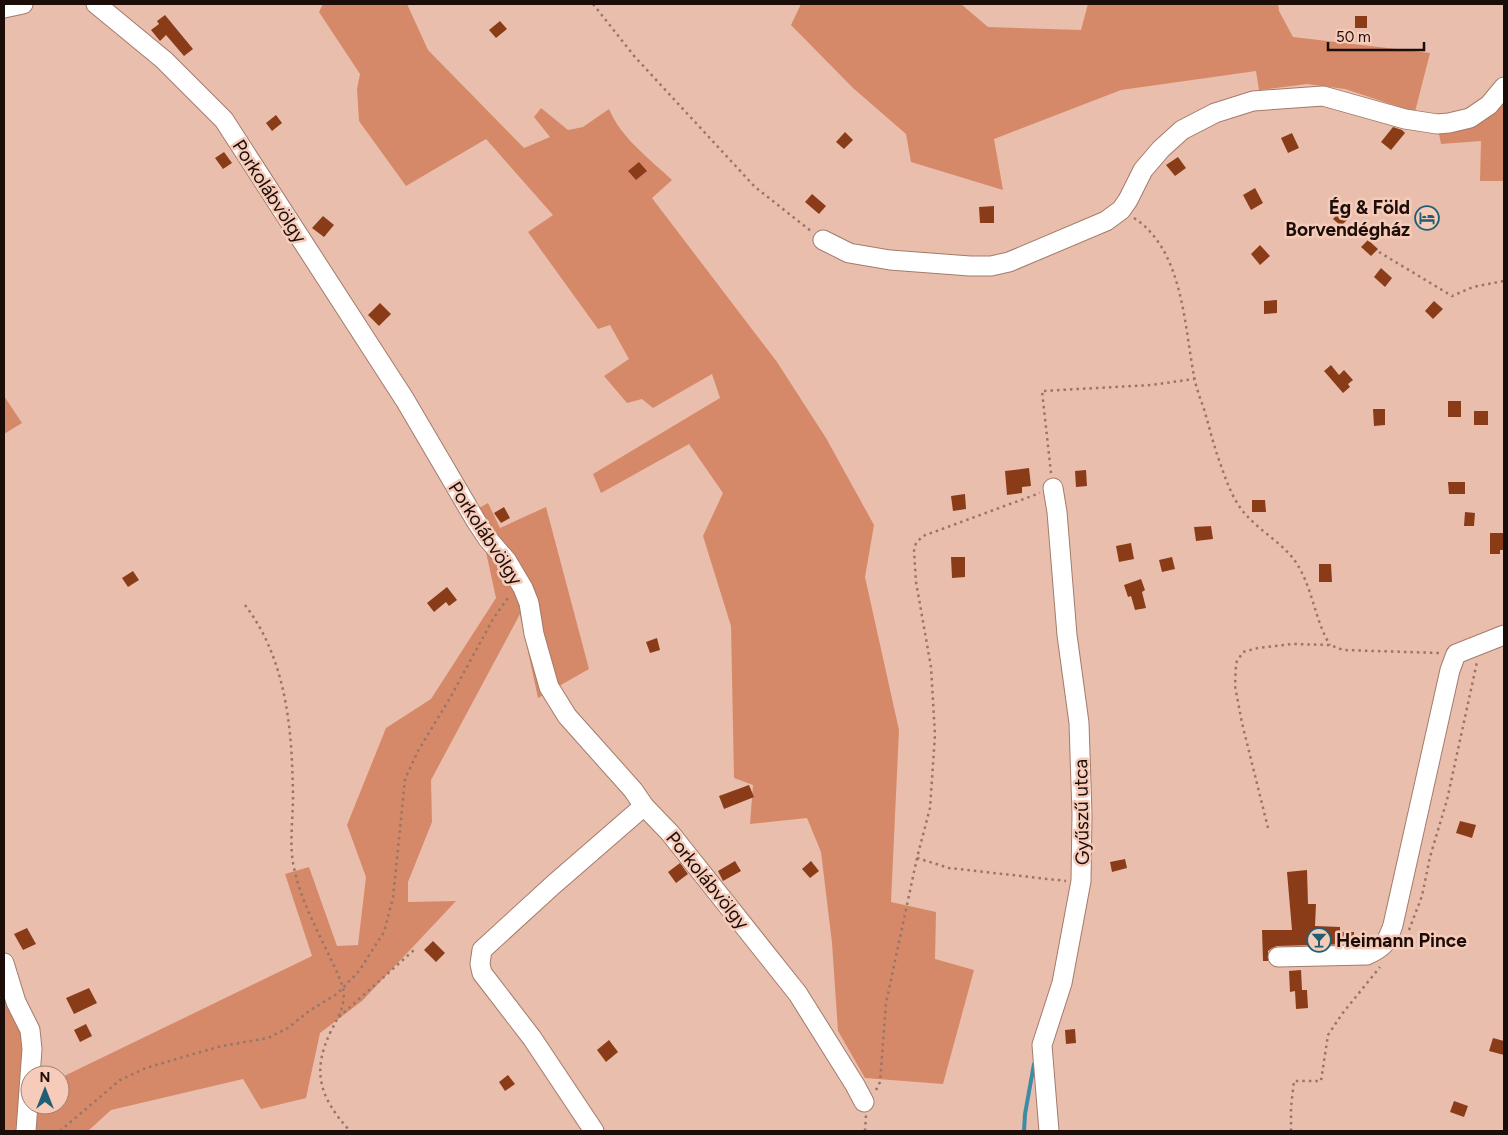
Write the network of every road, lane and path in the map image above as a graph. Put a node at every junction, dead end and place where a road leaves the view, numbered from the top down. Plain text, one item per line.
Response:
1 (23, 4) edge
2 (96, 4) edge
3 (593, 4) edge
4 (4, 8) edge
5 (1504, 87) edge
6 (1122, 210) junction
7 (823, 240) joint
8 (1379, 252) dead end
9 (1504, 281) edge
10 (1194, 379) junction
11 (1053, 488) junction
12 (520, 584) junction
13 (245, 605) dead end
14 (1504, 635) edge
15 (1330, 645) junction
16 (1456, 654) junction
17 (644, 806) junction
18 (1268, 828) dead end
19 (917, 858) junction
20 (1081, 883) junction
21 (414, 950) dead end
22 (1278, 957) dead end
23 (4, 963) edge
24 (344, 987) junction
25 (338, 1018) junction
26 (864, 1102) joint
27 (26, 1131) edge
28 (60, 1131) edge
29 (350, 1131) edge
30 (594, 1131) edge
31 (1049, 1131) edge

1 - 4 street
2 - 12 street, Porkolábvölgy
3 - 7 path
5 - 6 street
6 - 7 street
6 - 10 path
8 - 9 path
10 - 11 path
10 - 15 path
11 - 19 path
11 - 20 street, Gyűszű utca
12 - 17 street, Porkolábvölgy
12 - 24 path
13 - 24 path
14 - 16 street
15 - 16 path
15 - 18 path
16 - 22 street
17 - 26 street, Porkolábvölgy
17 - 30 street
19 - 20 path
19 - 26 path
20 - 31 street, Gyűszű utca
21 - 25 path
23 - 27 street
24 - 25 path
24 - 28 path
25 - 29 path

